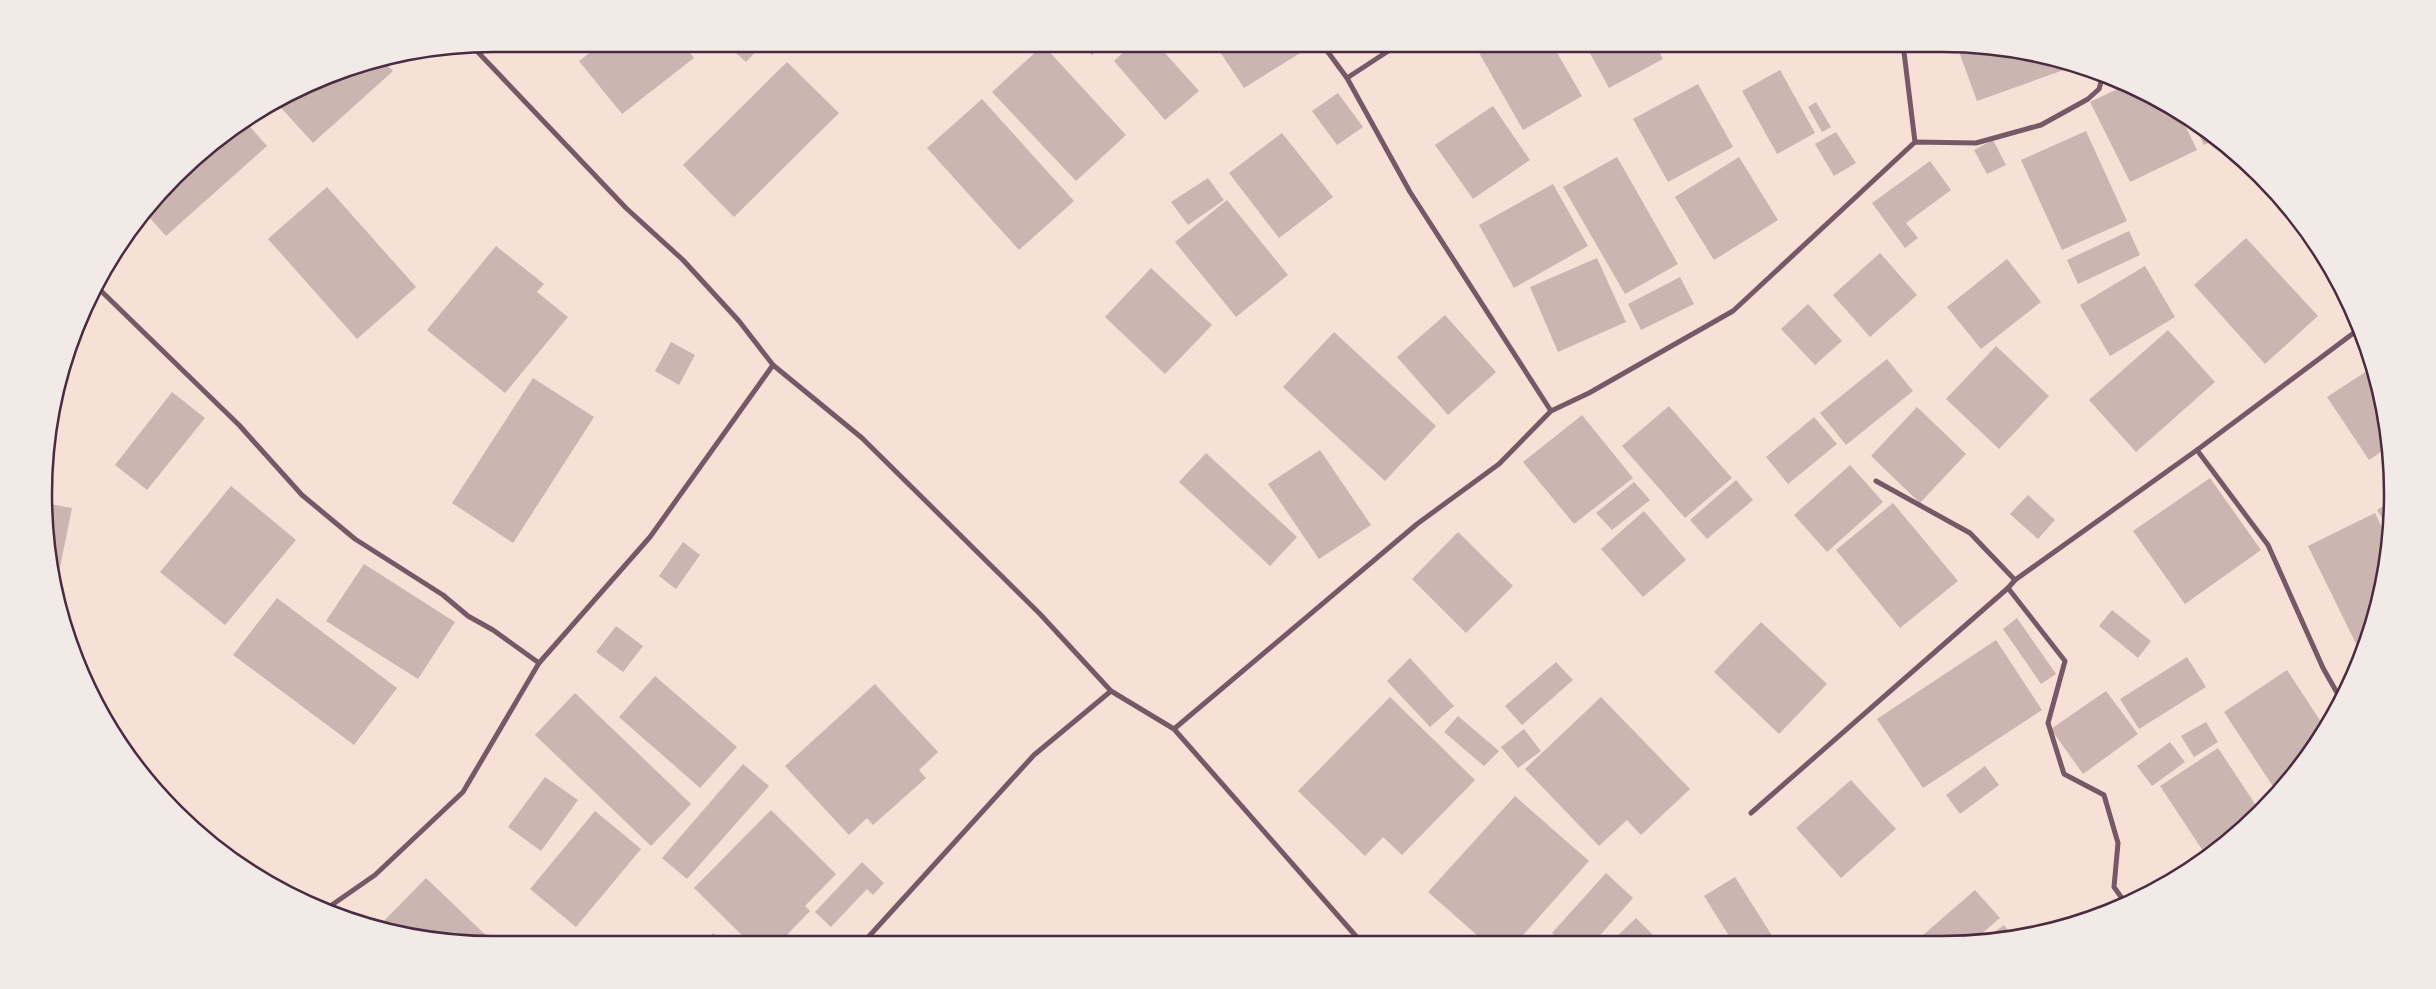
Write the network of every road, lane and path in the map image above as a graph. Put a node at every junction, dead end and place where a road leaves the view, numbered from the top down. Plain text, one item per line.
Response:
1 (1328, 52) edge
2 (1387, 52) edge
3 (1904, 52) edge
4 (477, 53) edge
5 (1347, 78) junction
6 (2101, 82) edge
7 (1915, 142) junction
8 (102, 292) edge
9 (2353, 333) edge
10 (773, 365) junction
11 (1551, 411) junction
12 (2197, 450) junction
13 (1876, 481) dead end
14 (2015, 580) junction
15 (2008, 588) junction
16 (539, 663) junction
17 (1111, 691) junction
18 (2337, 692) edge
19 (1174, 729) junction
20 (1751, 813) dead end
21 (2122, 898) edge
22 (331, 905) edge
23 (869, 936) edge
24 (1356, 936) edge

1 - 5 street
2 - 5 street
3 - 7 street
4 - 10 street
5 - 11 street
6 - 7 street
7 - 11 street
8 - 16 street
9 - 12 street
10 - 16 street
10 - 17 street
11 - 19 street
12 - 14 street
12 - 18 street
13 - 14 street
14 - 15 street
15 - 20 street
15 - 21 street
16 - 22 street
17 - 19 street
17 - 23 street
19 - 24 street

